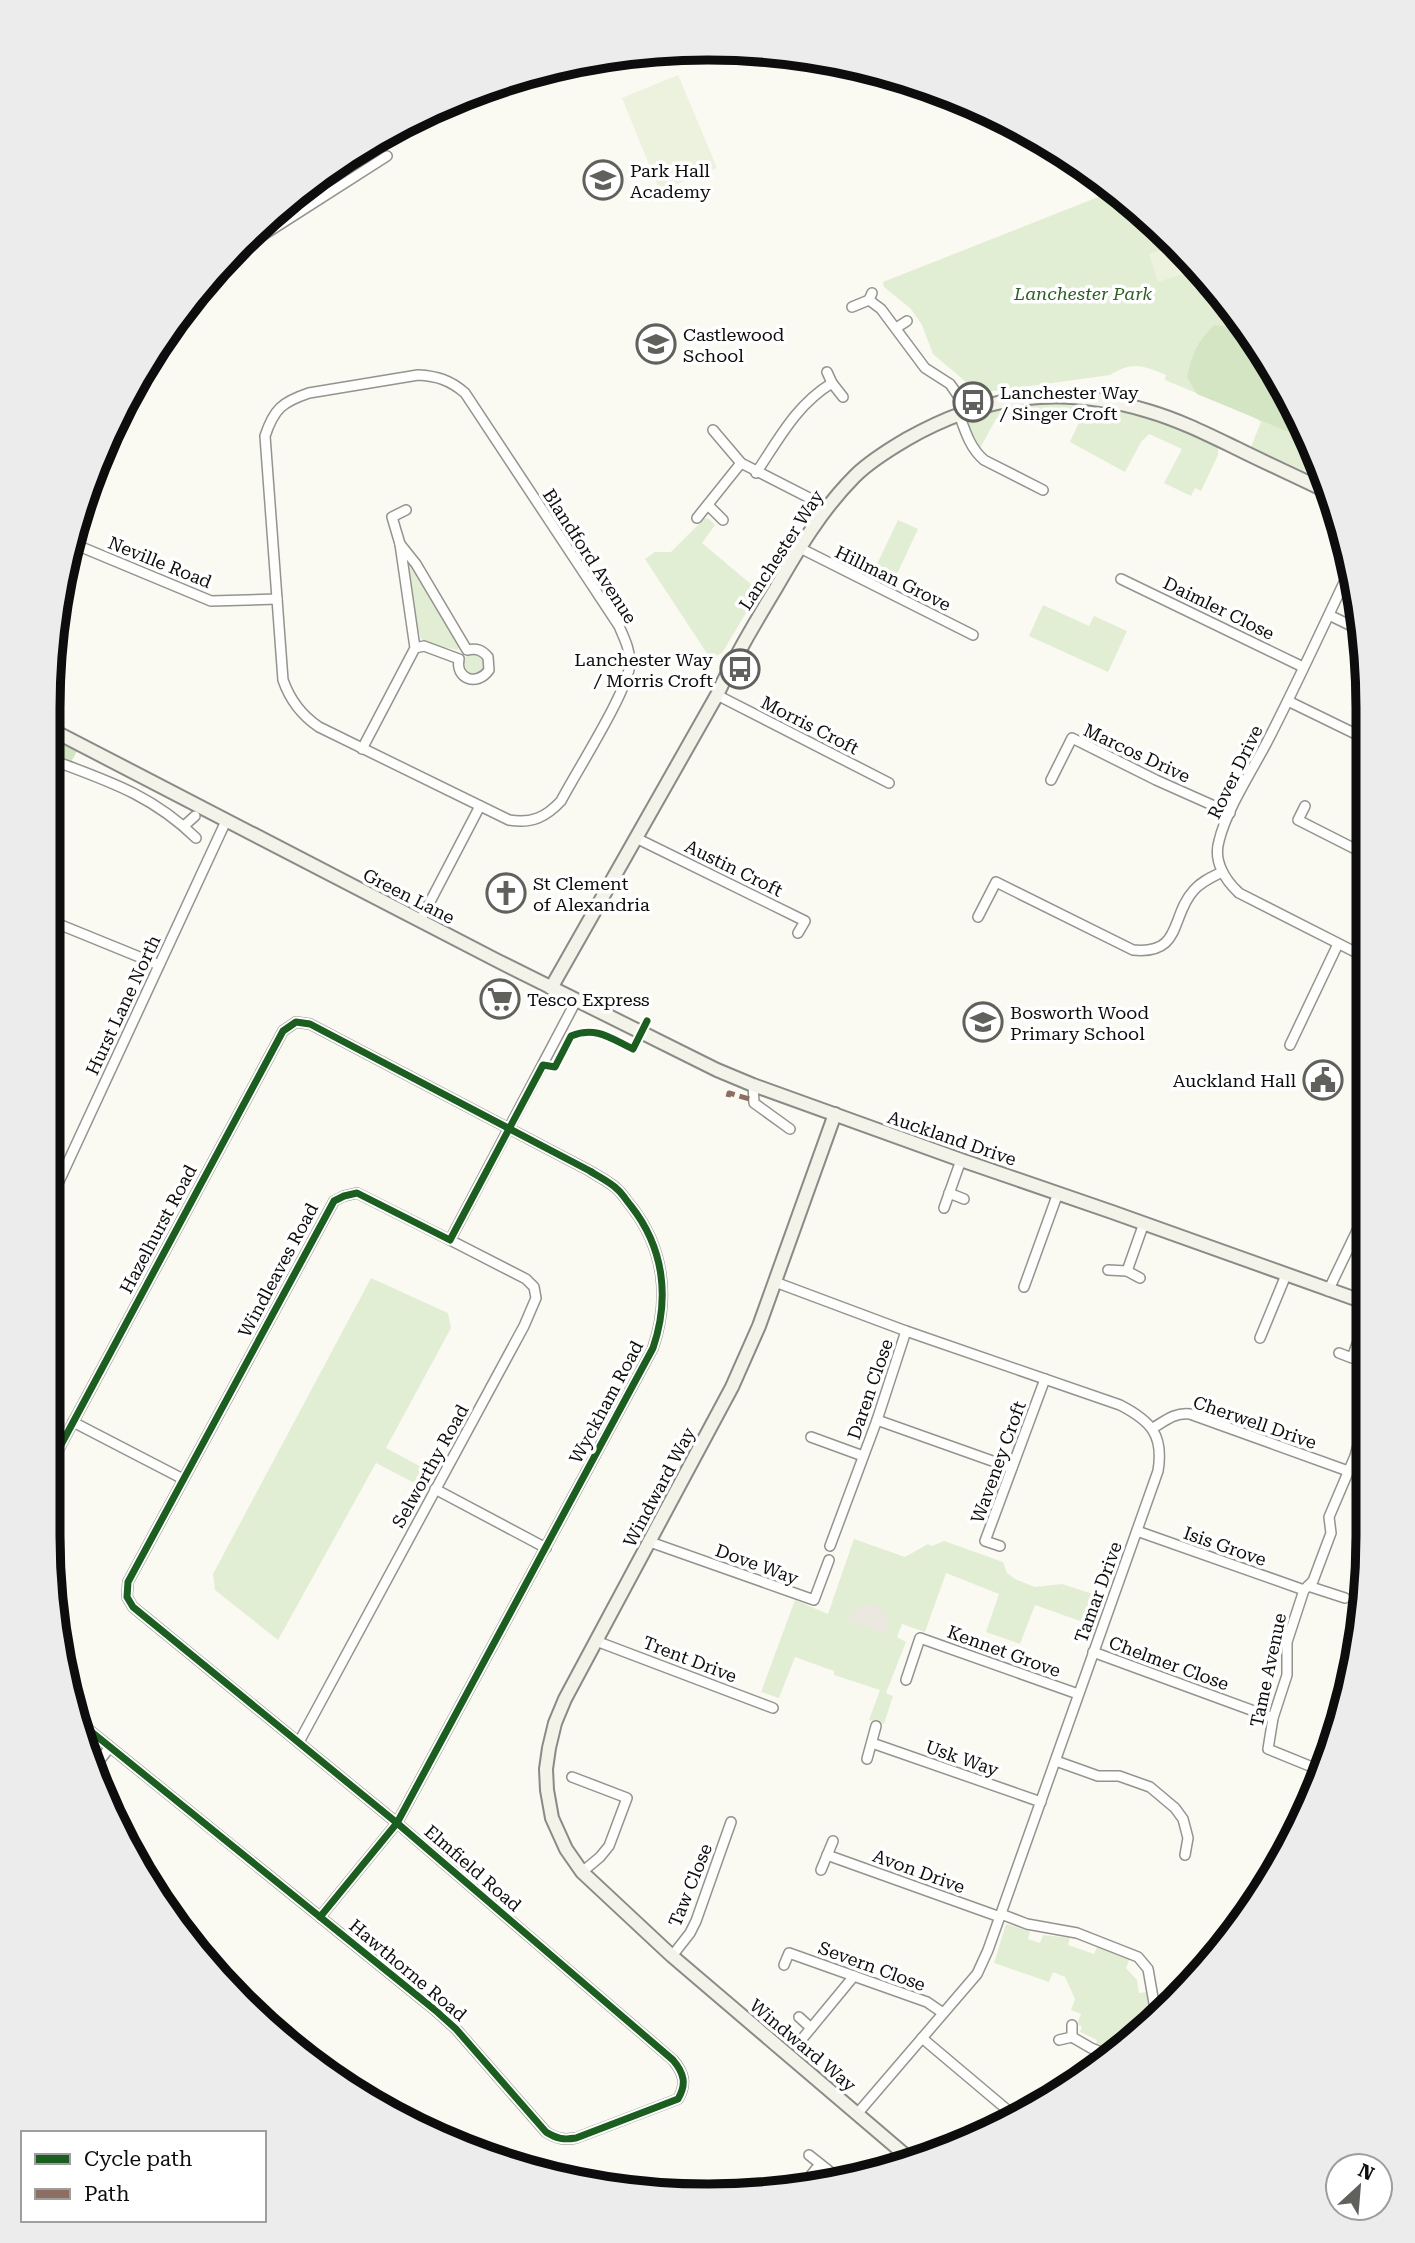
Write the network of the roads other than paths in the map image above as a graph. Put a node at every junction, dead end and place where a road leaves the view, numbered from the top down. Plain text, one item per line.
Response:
1 (387, 156) dead end
2 (265, 234) edge
3 (852, 307) dead end
4 (906, 321) dead end
5 (896, 328) junction
6 (827, 372) dead end
7 (832, 383) junction
8 (843, 397) dead end
9 (964, 412) junction
10 (713, 430) dead end
11 (741, 463) junction
12 (756, 473) junction
13 (1316, 486) edge
14 (1043, 490) dead end
15 (708, 505) junction
16 (827, 507) junction
17 (406, 510) dead end
18 (697, 518) dead end
19 (723, 520) dead end
20 (400, 544) junction
21 (80, 547) edge
22 (800, 548) junction
23 (1121, 579) dead end
24 (1343, 584) edge
25 (277, 599) junction
26 (1329, 615) junction
27 (1350, 625) edge
28 (973, 635) dead end
29 (415, 648) junction
30 (467, 650) junction
31 (459, 659) junction
32 (1303, 667) junction
33 (717, 695) junction
34 (1288, 701) junction
35 (60, 734) edge
36 (1356, 734) edge
37 (362, 750) junction
38 (60, 763) edge
39 (1051, 780) dead end
40 (889, 783) dead end
41 (480, 806) junction
42 (1305, 806) dead end
43 (1230, 813) junction
44 (195, 816) dead end
45 (226, 821) junction
46 (184, 826) junction
47 (196, 838) dead end
48 (636, 838) junction
49 (1356, 849) edge
50 (1223, 872) junction
51 (978, 917) dead end
52 (420, 921) junction
53 (60, 925) edge
54 (798, 933) dead end
55 (1338, 944) junction
56 (1356, 953) edge
57 (159, 965) junction
58 (551, 988) junction
59 (576, 1001) junction
60 (310, 1024) joint
61 (1290, 1045) dead end
62 (753, 1085) junction
63 (835, 1114) junction
64 (510, 1128) junction
65 (790, 1129) dead end
66 (961, 1160) junction
67 (60, 1179) edge
68 (949, 1193) junction
69 (1058, 1194) junction
70 (964, 1199) dead end
71 (944, 1208) dead end
72 (1144, 1223) junction
73 (1356, 1233) edge
74 (450, 1240) junction
75 (1108, 1270) dead end
76 (1127, 1271) junction
77 (1286, 1275) junction
78 (1140, 1278) dead end
79 (775, 1282) junction
80 (1024, 1287) dead end
81 (1328, 1291) junction
82 (1356, 1300) edge
83 (906, 1331) junction
84 (1260, 1338) dead end
85 (1356, 1347) edge
86 (1339, 1353) dead end
87 (1045, 1379) junction
88 (877, 1420) junction
89 (73, 1422) junction
90 (1153, 1428) junction
91 (811, 1437) dead end
92 (60, 1446) edge
93 (1356, 1449) edge
94 (863, 1456) junction
95 (1012, 1468) junction
96 (1349, 1471) junction
97 (183, 1479) junction
98 (435, 1489) junction
99 (1137, 1531) junction
100 (650, 1542) junction
101 (830, 1546) dead end
102 (1000, 1546) dead end
103 (546, 1548) junction
104 (829, 1560) dead end
105 (1306, 1588) junction
106 (1345, 1598) dead end
107 (133, 1607) joint
108 (596, 1641) junction
109 (1093, 1652) junction
110 (906, 1680) dead end
111 (1078, 1694) junction
112 (774, 1708) dead end
113 (1273, 1718) junction
114 (876, 1726) dead end
115 (90, 1731) edge
116 (299, 1742) junction
117 (872, 1743) junction
118 (110, 1747) junction
119 (867, 1759) dead end
120 (100, 1760) edge
121 (1056, 1761) junction
122 (1312, 1767) edge
123 (572, 1777) dead end
124 (1041, 1802) junction
125 (731, 1822) dead end
126 (397, 1824) junction
127 (833, 1841) dead end
128 (827, 1855) junction
129 (1185, 1855) dead end
130 (821, 1870) dead end
131 (582, 1872) junction
132 (1000, 1916) junction
133 (320, 1917) junction
134 (672, 1956) junction
135 (784, 1965) dead end
136 (855, 1976) junction
137 (1154, 2005) edge
138 (943, 2013) junction
139 (799, 2017) dead end
140 (1072, 2025) dead end
141 (811, 2028) junction
142 (1072, 2037) junction
143 (922, 2038) junction
144 (802, 2039) dead end
145 (1059, 2040) dead end
146 (1100, 2052) edge
147 (684, 2082) joint
148 (1007, 2110) edge
149 (857, 2114) junction
150 (902, 2153) edge
151 (809, 2155) dead end
152 (820, 2164) junction
153 (830, 2172) edge
154 (811, 2175) dead end

1 - 2 street
3 - 5 street
4 - 5 street
5 - 9 street
6 - 7 street
7 - 8 street
7 - 12 street
9 - 13 street, Lanchester Way
9 - 14 street
9 - 16 street, Lanchester Way
10 - 11 street
11 - 12 street
11 - 15 street
12 - 16 street
15 - 18 street
15 - 19 street
16 - 22 street, Lanchester Way
17 - 20 street
20 - 29 street
20 - 30 street
21 - 25 street, Neville Road
22 - 28 street, Hillman Grove
22 - 33 street, Lanchester Way
23 - 32 street, Daimler Close
24 - 26 street, Rover Drive
25 - 37 street, Blandford Avenue
25 - 41 street, Blandford Avenue
26 - 27 street
26 - 32 street, Rover Drive
29 - 31 street
29 - 37 street
30 - 31 street
30 - 31 street
32 - 34 street, Rover Drive
33 - 40 street, Morris Croft
33 - 48 street, Lanchester Way
34 - 36 street
34 - 43 street, Rover Drive
35 - 45 street, Green Lane
37 - 41 street, Blandford Avenue
38 - 46 street
39 - 43 street, Marcos Drive
41 - 52 street
42 - 49 street
43 - 50 street, Rover Drive
44 - 46 street
45 - 52 street, Green Lane
45 - 57 street, Hurst Lane North
46 - 47 street
48 - 54 street, Austin Croft
48 - 58 street, Lanchester Way
50 - 51 street
50 - 55 street
52 - 58 street, Green Lane
53 - 57 street
55 - 56 street
55 - 61 street
57 - 67 street, Hurst Lane North
58 - 59 street, Green Lane
59 - 62 street, Green Lane
59 - 64 street
60 - 64 street, Wyckham Road
60 - 89 street, Hazelhurst Road
62 - 63 street, Green Lane
62 - 65 street
63 - 66 street, Auckland Drive
63 - 79 street, Windward Way
64 - 74 street
64 - 103 street, Wyckham Road
66 - 68 street
66 - 69 street, Auckland Drive
68 - 70 street
68 - 71 street
69 - 72 street, Auckland Drive
69 - 80 street
72 - 76 street
72 - 77 street, Auckland Drive
73 - 81 street
74 - 97 street, Windleaves Road
74 - 98 street, Selworthy Road
75 - 76 street
76 - 78 street
77 - 81 street, Auckland Drive
77 - 84 street
79 - 83 street
79 - 100 street, Windward Way
81 - 82 street, Auckland Drive
83 - 87 street
83 - 88 street, Daren Close
85 - 86 street
87 - 90 street
87 - 95 street, Waveney Croft
88 - 94 street, Daren Close
88 - 95 street
89 - 92 street, Hazelhurst Road
89 - 97 street
90 - 96 street, Cherwell Drive
90 - 99 street, Tamar Drive
91 - 94 street, Daren Close
93 - 96 street, Tame Avenue
94 - 101 street, Daren Close
95 - 102 street, Waveney Croft
96 - 105 street, Tame Avenue
97 - 107 street, Windleaves Road
98 - 103 street
98 - 116 street, Selworthy Road
99 - 105 street, Isis Grove
99 - 109 street, Tamar Drive
100 - 104 street, Dove Way
100 - 108 street, Windward Way
103 - 126 street, Wyckham Road
105 - 106 street, Isis Grove
105 - 113 street, Tame Avenue
107 - 116 street, Elmfield Road
108 - 112 street, Trent Drive
108 - 131 street, Windward Way
109 - 111 street, Tamar Drive
109 - 113 street, Chelmer Close
110 - 111 street, Kennet Grove
111 - 121 street, Tamar Drive
113 - 122 street, Tame Avenue
114 - 117 street
115 - 118 street
116 - 126 street, Elmfield Road
117 - 119 street
117 - 124 street, Usk Way
118 - 120 street
118 - 133 street, Hawthorne Road
121 - 124 street, Tamar Drive
121 - 129 street
123 - 131 street
124 - 132 street, Tamar Drive
125 - 134 street, Taw Close
126 - 133 street, Wyckham Road
126 - 147 street, Elmfield Road
127 - 128 street
128 - 130 street
128 - 132 street, Avon Drive
131 - 134 street, Windward Way
132 - 137 street, Avon Drive
132 - 138 street, Tamar Drive
133 - 147 street, Hawthorne Road
134 - 149 street, Windward Way
135 - 136 street, Severn Close
136 - 138 street, Severn Close
136 - 141 street
138 - 143 street, Tamar Drive
139 - 141 street
140 - 142 street
141 - 144 street
142 - 145 street
142 - 146 street
143 - 148 street
143 - 149 street, Tamar Drive
149 - 150 street, Windward Way
151 - 152 street
152 - 153 street
152 - 154 street

